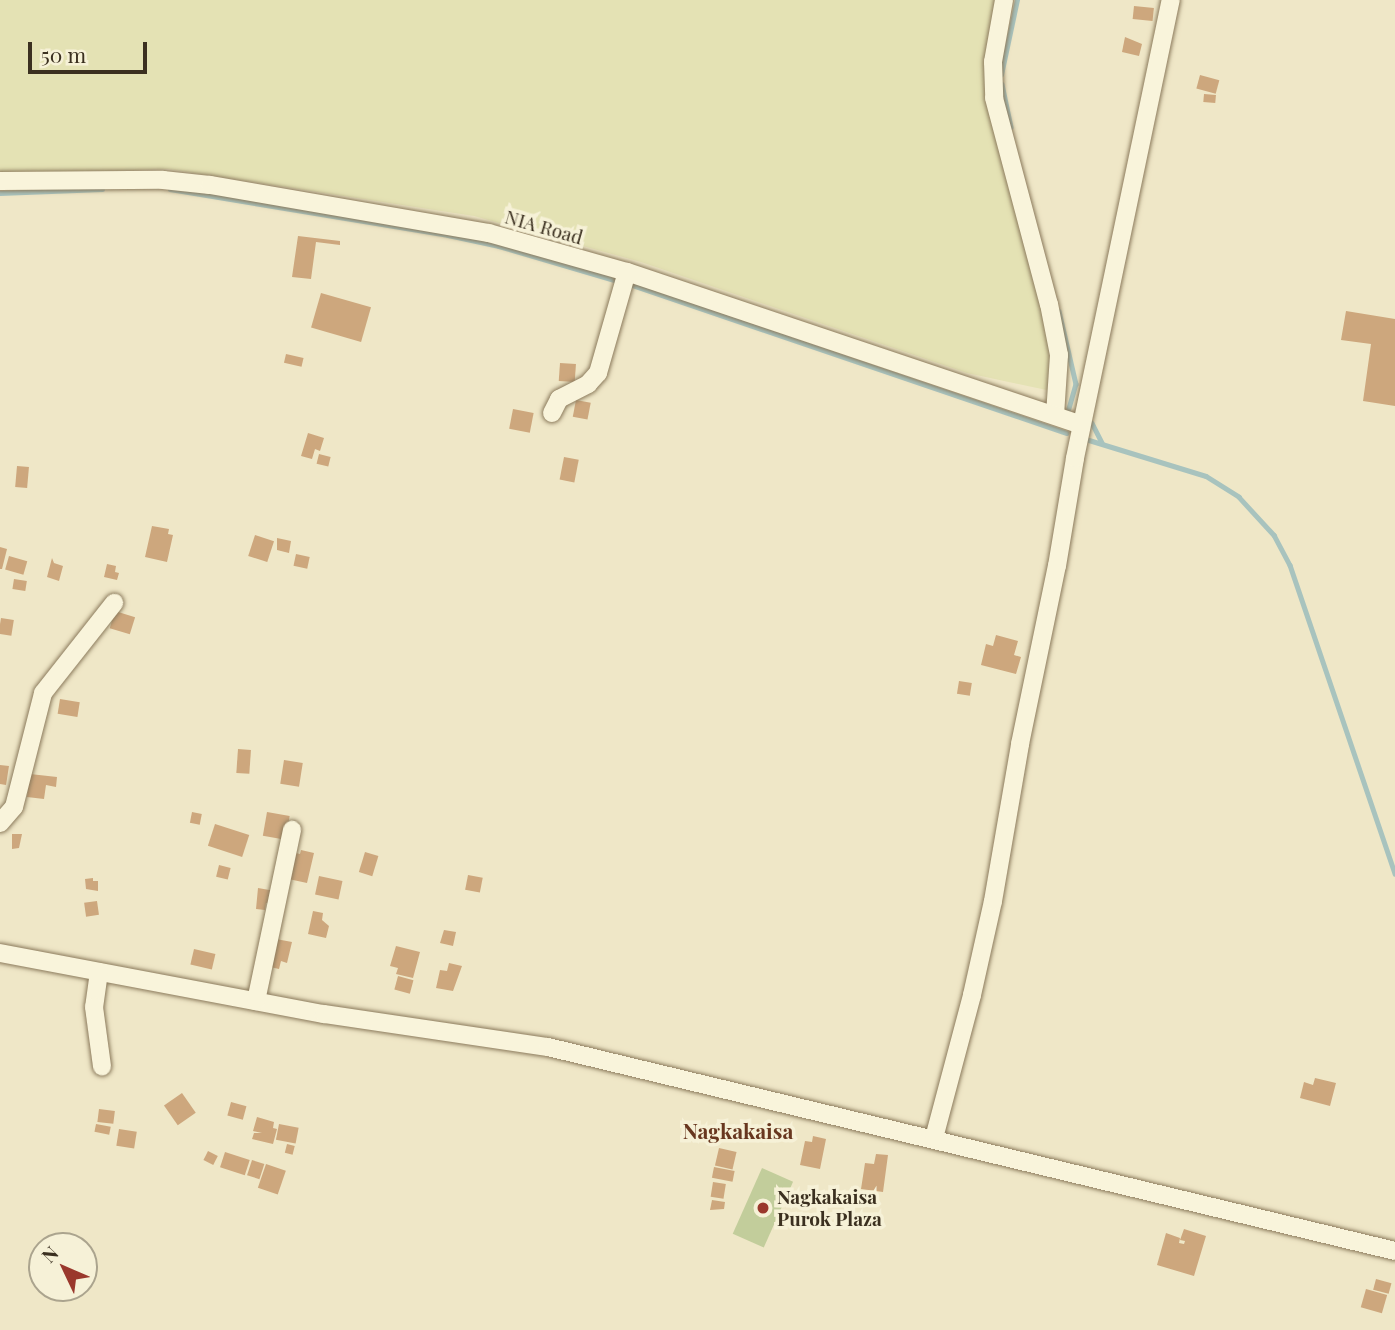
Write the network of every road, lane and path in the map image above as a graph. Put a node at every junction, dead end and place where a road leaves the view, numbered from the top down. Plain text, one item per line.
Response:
1 (1004, 0) edge
2 (1171, 0) edge
3 (0, 181) edge
4 (627, 272) junction
5 (552, 414) dead end
6 (1055, 415) junction
7 (1082, 425) junction
8 (114, 603) dead end
9 (0, 823) edge
10 (292, 830) dead end
11 (0, 954) edge
12 (99, 972) junction
13 (256, 1001) junction
14 (102, 1066) dead end
15 (934, 1138) junction
16 (1395, 1251) edge

1 - 6 street
2 - 7 street
3 - 4 street, NIA Road
4 - 5 street
4 - 6 street, NIA Road
6 - 7 street, NIA Road
7 - 15 street
8 - 9 street
10 - 13 street
11 - 12 street
12 - 13 street
12 - 14 street
13 - 15 street
15 - 16 street

